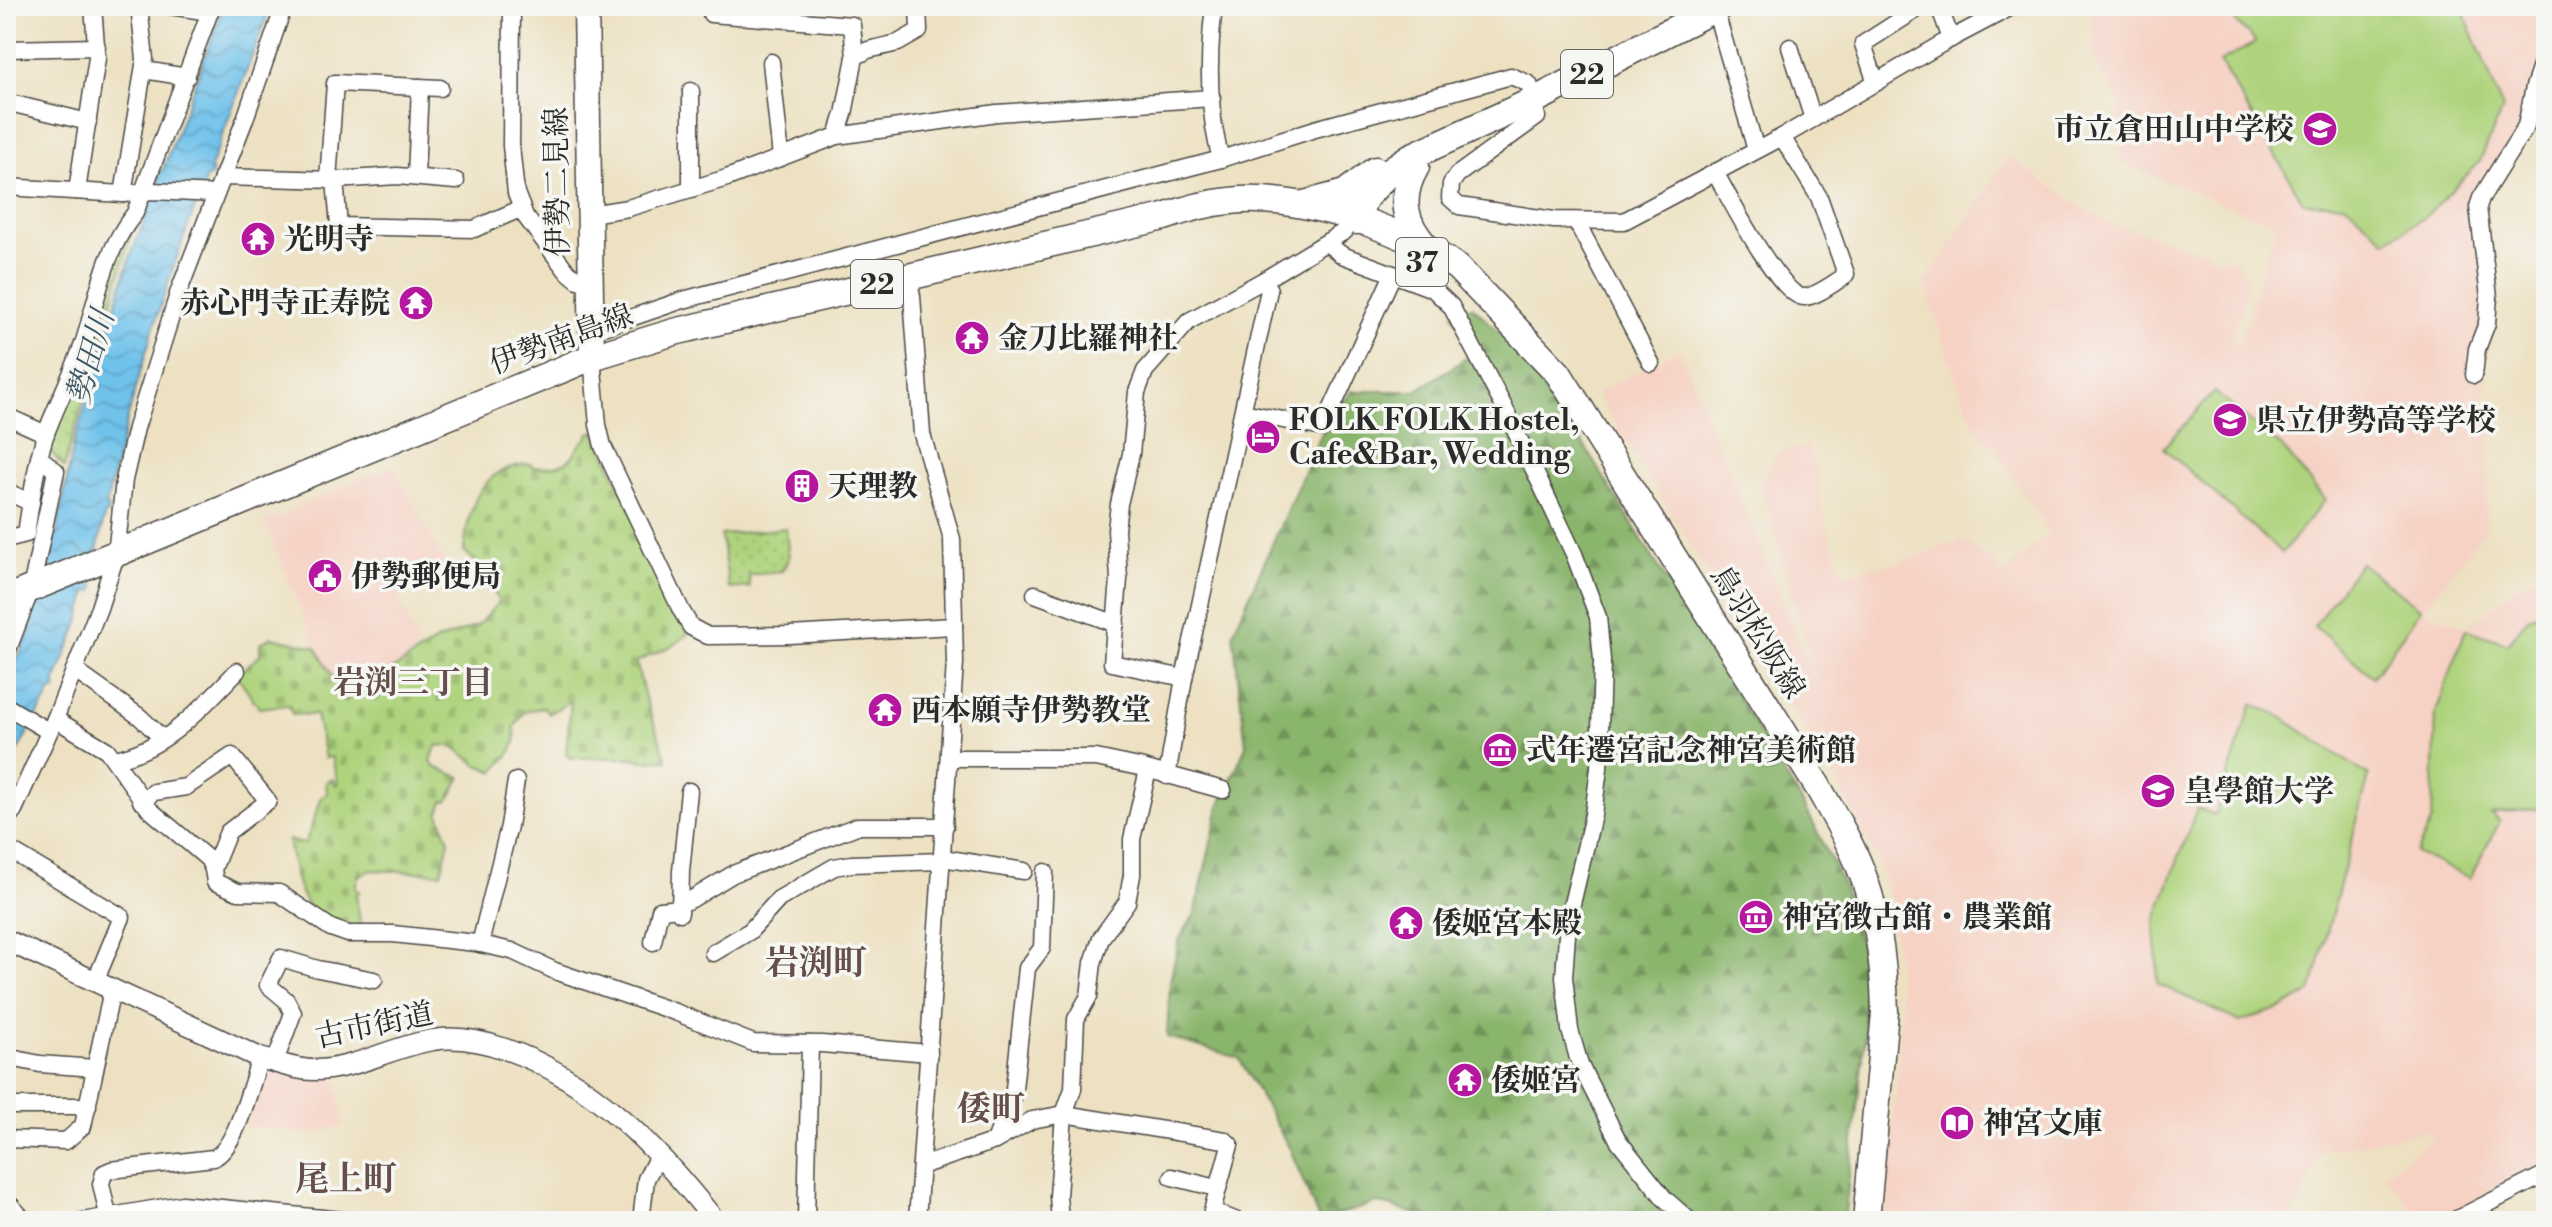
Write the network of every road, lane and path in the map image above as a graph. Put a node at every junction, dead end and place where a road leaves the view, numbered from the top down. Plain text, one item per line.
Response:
1 (93, 6) edge
2 (139, 6) edge
3 (170, 6) edge
4 (284, 6) edge
5 (512, 6) edge
6 (586, 6) edge
7 (852, 6) edge
8 (918, 6) edge
9 (1214, 6) edge
10 (1922, 6) edge
11 (1939, 6) edge
12 (2013, 6) edge
13 (1718, 7) edge
14 (211, 9) edge
15 (711, 14) dead end
16 (852, 25) junction
17 (1951, 39) junction
18 (97, 47) junction
19 (1790, 47) dead end
20 (6, 49) edge
21 (2546, 51) edge
22 (855, 57) junction
23 (771, 62) dead end
24 (144, 70) junction
25 (187, 77) junction
26 (1876, 83) junction
27 (420, 87) junction
28 (440, 88) dead end
29 (691, 91) dead end
30 (1212, 98) junction
31 (1535, 100) junction
32 (6, 102) edge
33 (1813, 119) junction
34 (88, 122) junction
35 (837, 136) junction
36 (1782, 137) junction
37 (1452, 139) junction
38 (1756, 150) junction
39 (781, 158) junction
40 (1221, 159) junction
41 (1416, 167) junction
42 (1715, 172) junction
43 (416, 176) junction
44 (222, 177) junction
45 (332, 180) junction
46 (456, 181) dead end
47 (6, 187) edge
48 (691, 189) junction
49 (77, 191) junction
50 (147, 191) junction
51 (211, 193) junction
52 (123, 194) junction
53 (1297, 205) junction
54 (522, 208) junction
55 (590, 214) junction
56 (1164, 217) junction
57 (1576, 221) junction
58 (1343, 232) junction
59 (1430, 250) junction
60 (1393, 274) junction
61 (908, 277) junction
62 (1264, 280) junction
63 (590, 284) junction
64 (1494, 304) junction
65 (592, 344) junction
66 (1651, 363) dead end
67 (2474, 375) dead end
68 (1243, 412) junction
69 (6, 416) edge
70 (46, 434) junction
71 (39, 457) junction
72 (6, 491) edge
73 (31, 503) junction
74 (6, 539) edge
75 (111, 557) junction
76 (34, 587) junction
77 (1035, 594) dead end
78 (6, 599) edge
79 (1116, 624) junction
80 (954, 626) junction
81 (6, 655) edge
82 (74, 670) junction
83 (237, 671) dead end
84 (1184, 678) junction
85 (6, 706) edge
86 (48, 726) junction
87 (163, 739) junction
88 (949, 758) junction
89 (115, 759) junction
90 (1148, 770) junction
91 (1167, 776) junction
92 (516, 781) dead end
93 (1223, 790) dead end
94 (689, 791) dead end
95 (141, 801) junction
96 (6, 820) edge
97 (945, 826) junction
98 (6, 848) edge
99 (943, 859) junction
100 (213, 869) junction
101 (1024, 871) dead end
102 (1045, 872) dead end
103 (680, 908) junction
104 (6, 940) edge
105 (653, 942) dead end
106 (480, 944) junction
107 (713, 953) dead end
108 (374, 980) dead end
109 (104, 986) junction
110 (810, 1044) junction
111 (929, 1053) junction
112 (6, 1057) edge
113 (268, 1060) junction
114 (95, 1068) junction
115 (6, 1106) edge
116 (88, 1106) junction
117 (1064, 1114) junction
118 (6, 1139) edge
119 (995, 1141) junction
120 (658, 1156) junction
121 (921, 1166) junction
122 (2546, 1174) edge
123 (1172, 1177) dead end
124 (1217, 1188) junction
125 (6, 1200) edge
126 (108, 1215) junction
127 (1210, 1216) edge
128 (25, 1221) edge
129 (82, 1221) edge
130 (352, 1221) edge
131 (641, 1221) edge
132 (715, 1221) edge
133 (806, 1221) edge
134 (917, 1221) edge
135 (1060, 1221) edge
136 (1237, 1221) edge
137 (1690, 1221) edge
138 (1866, 1221) edge
139 (2453, 1221) edge

1 - 18 street
2 - 24 street
3 - 14 street
4 - 44 street
5 - 54 street
6 - 55 main road, 伊勢二見線
7 - 16 street
8 - 22 street
9 - 30 street
10 - 26 street
11 - 17 street
12 - 17 street
13 - 31 main road, 22
13 - 38 street
14 - 25 street
15 - 16 street
16 - 22 street
17 - 26 street
18 - 20 street
18 - 34 street
19 - 33 street
21 - 67 street
22 - 35 street
23 - 39 street
24 - 25 street
24 - 52 street
25 - 50 street
26 - 33 street
27 - 28 street
27 - 43 street
27 - 45 street
29 - 48 street
30 - 35 street
30 - 40 street
31 - 37 main road, 22
31 - 40 street
31 - 57 street
32 - 34 street
33 - 36 street
34 - 49 street
35 - 39 street
36 - 38 street
36 - 42 street
37 - 41 main road, 22
37 - 53 main road
37 - 58 main road, 22
38 - 42 street
39 - 48 street
40 - 65 street
41 - 58 main road, 22
41 - 59 main road
42 - 57 street
43 - 45 street
43 - 46 street
44 - 45 street
44 - 51 street
45 - 54 street
47 - 49 street
48 - 55 street
49 - 52 street
50 - 51 street
50 - 52 street
50 - 70 street
51 - 75 street
53 - 56 main road, 伊勢南島線 / 22
53 - 58 main road, 伊勢南島線 / 22
54 - 63 street
55 - 63 main road, 伊勢二見線
56 - 58 main road, 伊勢南島線 / 22
56 - 61 main road, 伊勢南島線 / 22
57 - 66 street
58 - 59 main road, 鳥羽松阪線 / 37
58 - 60 street
58 - 62 street
58 - 64 main road, 鳥羽松阪線 / 37
59 - 64 main road, 鳥羽松阪線 / 37
60 - 68 street
60 - 137 street
61 - 65 main road, 伊勢南島線 / 22
61 - 80 street
62 - 68 street
62 - 79 street
63 - 65 main road, 伊勢二見線
64 - 138 main road, 鳥羽松阪線 / 37
65 - 75 main road, 伊勢南島線 / 22
65 - 80 street
68 - 84 street
69 - 70 street
70 - 71 street
71 - 73 street
71 - 76 street
72 - 73 street
73 - 74 street
75 - 76 main road, 伊勢南島線 / 22
75 - 82 street
76 - 78 main road, 伊勢南島線 / 22
76 - 81 street
77 - 79 street
79 - 84 street
80 - 88 street
82 - 86 street
82 - 87 street
83 - 87 street
84 - 91 street
85 - 86 street
86 - 89 street
86 - 96 street
87 - 89 street
88 - 90 street
88 - 97 street
89 - 95 street
90 - 91 street
90 - 117 street
91 - 93 street
92 - 106 street
94 - 103 street
95 - 100 street
95 - 100 street
97 - 99 street
97 - 103 street
98 - 109 street
99 - 101 street
99 - 107 street
99 - 111 street
100 - 106 street
102 - 119 street
103 - 105 street
104 - 109 street, 古市街道
106 - 110 street
108 - 113 street
109 - 113 street, 古市街道
109 - 114 street
110 - 111 street
110 - 133 street
111 - 121 street
112 - 114 street
113 - 120 street, 古市街道
113 - 126 street
114 - 116 street
115 - 116 street
116 - 118 street
117 - 119 street
117 - 124 street
117 - 135 street
119 - 121 street
120 - 131 street
120 - 132 street, 古市街道
121 - 134 street
122 - 139 street
123 - 124 street
124 - 127 street
125 - 128 street
126 - 129 street
126 - 130 street
127 - 136 street

